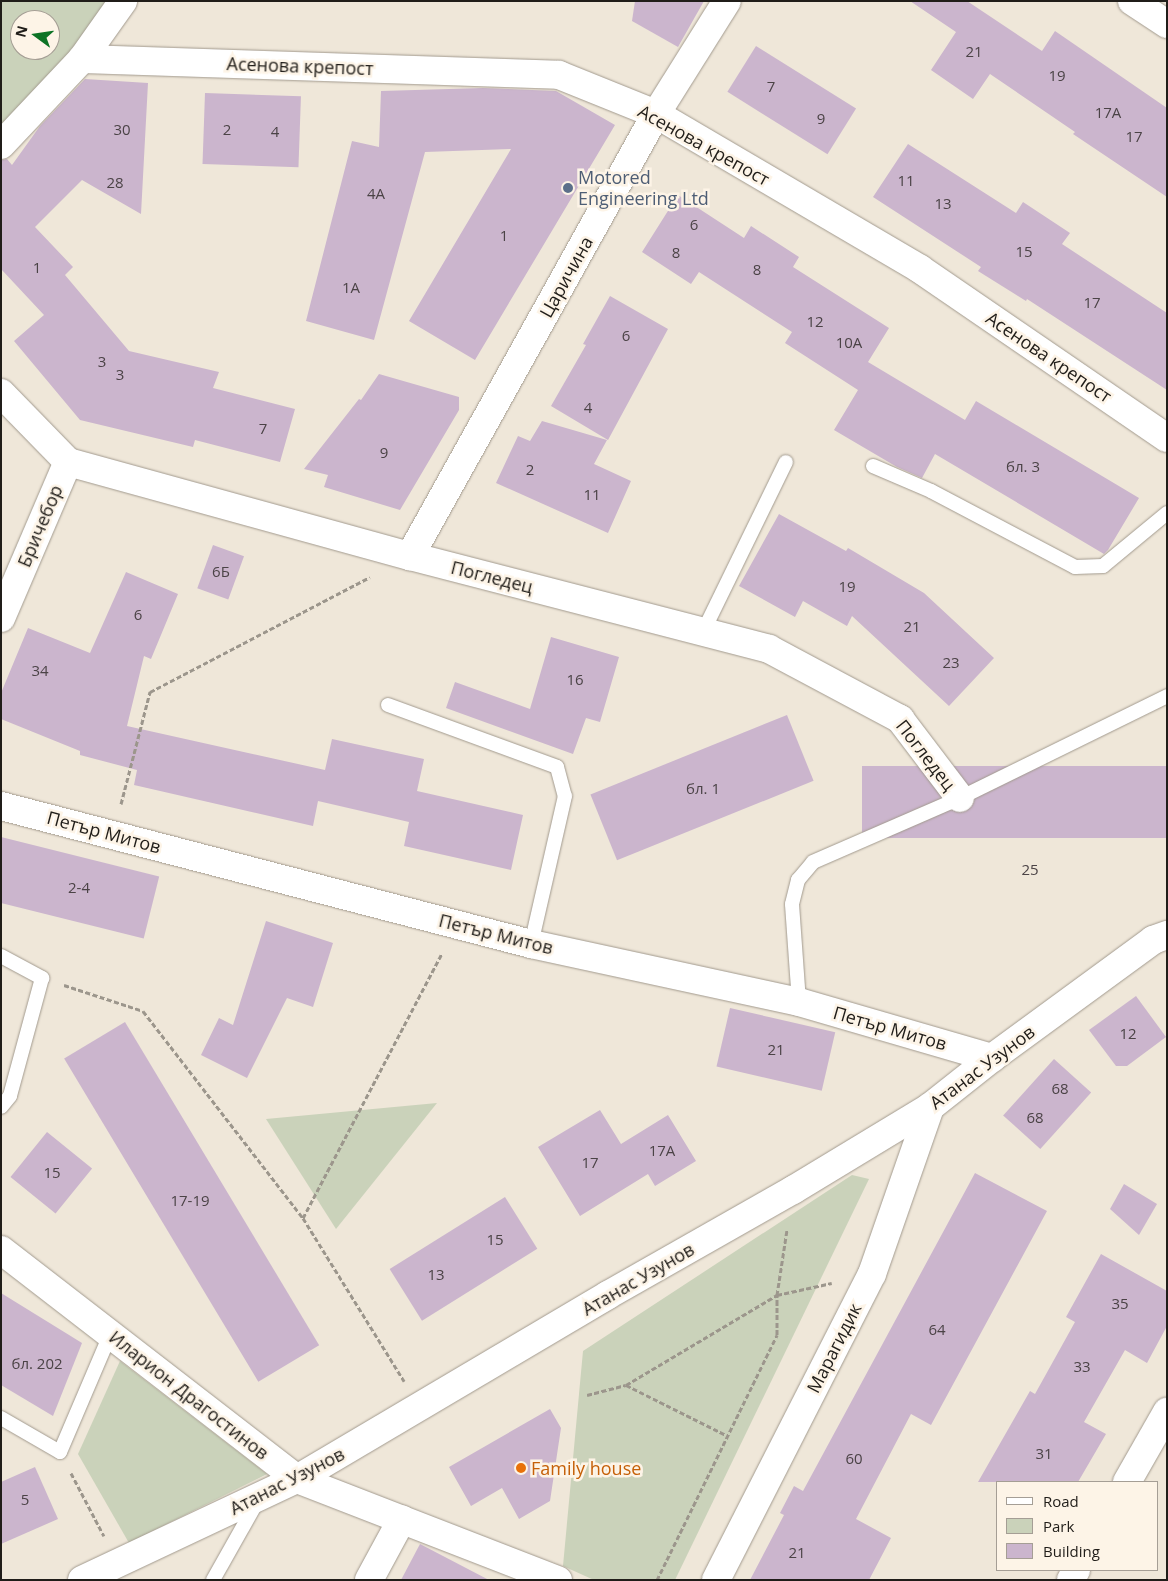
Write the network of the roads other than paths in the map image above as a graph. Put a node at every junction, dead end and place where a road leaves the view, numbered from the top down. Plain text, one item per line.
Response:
1 (123, 1) edge
2 (727, 1) edge
3 (1132, 1) edge
4 (1167, 24) edge
5 (82, 59) junction
6 (656, 114) junction
7 (1, 145) edge
8 (1, 393) edge
9 (1167, 438) edge
10 (68, 462) junction
11 (786, 462) dead end
12 (873, 466) dead end
13 (1167, 513) edge
14 (410, 556) junction
15 (1, 618) edge
16 (703, 632) junction
17 (1167, 696) edge
18 (388, 704) dead end
19 (960, 798) junction
20 (1, 806) edge
21 (1167, 935) edge
22 (531, 944) junction
23 (1, 956) edge
24 (799, 1002) junction
25 (992, 1058) junction
26 (1, 1107) edge
27 (930, 1107) junction
28 (1, 1250) edge
29 (110, 1335) junction
30 (1167, 1412) edge
31 (1, 1418) edge
32 (297, 1479) junction
33 (1127, 1481) edge
34 (260, 1496) junction
35 (402, 1519) junction
36 (82, 1580) edge
37 (213, 1580) edge
38 (369, 1580) edge
39 (558, 1580) edge
40 (716, 1580) edge

1 - 5 street
2 - 6 street, Царичина
3 - 4 street
5 - 6 street, Асенова крепост
5 - 7 street
6 - 9 street, Асенова крепост
6 - 14 street, Царичина
8 - 10 street
10 - 14 street, Погледец
10 - 15 street, Бричебор
11 - 16 lane
12 - 13 lane
14 - 16 street, Погледец
16 - 19 street, Погледец
17 - 19 lane
18 - 22 lane
19 - 24 lane
20 - 22 street, Петър Митов
21 - 25 street, Атанас Узунов
22 - 24 street, Петър Митов
23 - 26 lane
24 - 25 street, Петър Митов
25 - 27 street, Атанас Узунов
27 - 32 street, Атанас Узунов
27 - 40 street, Марагидик
28 - 29 street, Иларион Драгостинов
29 - 31 lane
29 - 32 street, Иларион Драгостинов
30 - 33 street
32 - 34 street, Атанас Узунов
32 - 35 street, Иларион Драгостинов
34 - 36 street, Атанас Узунов
34 - 37 lane
35 - 38 street
35 - 39 street, Иларион Драгостинов

